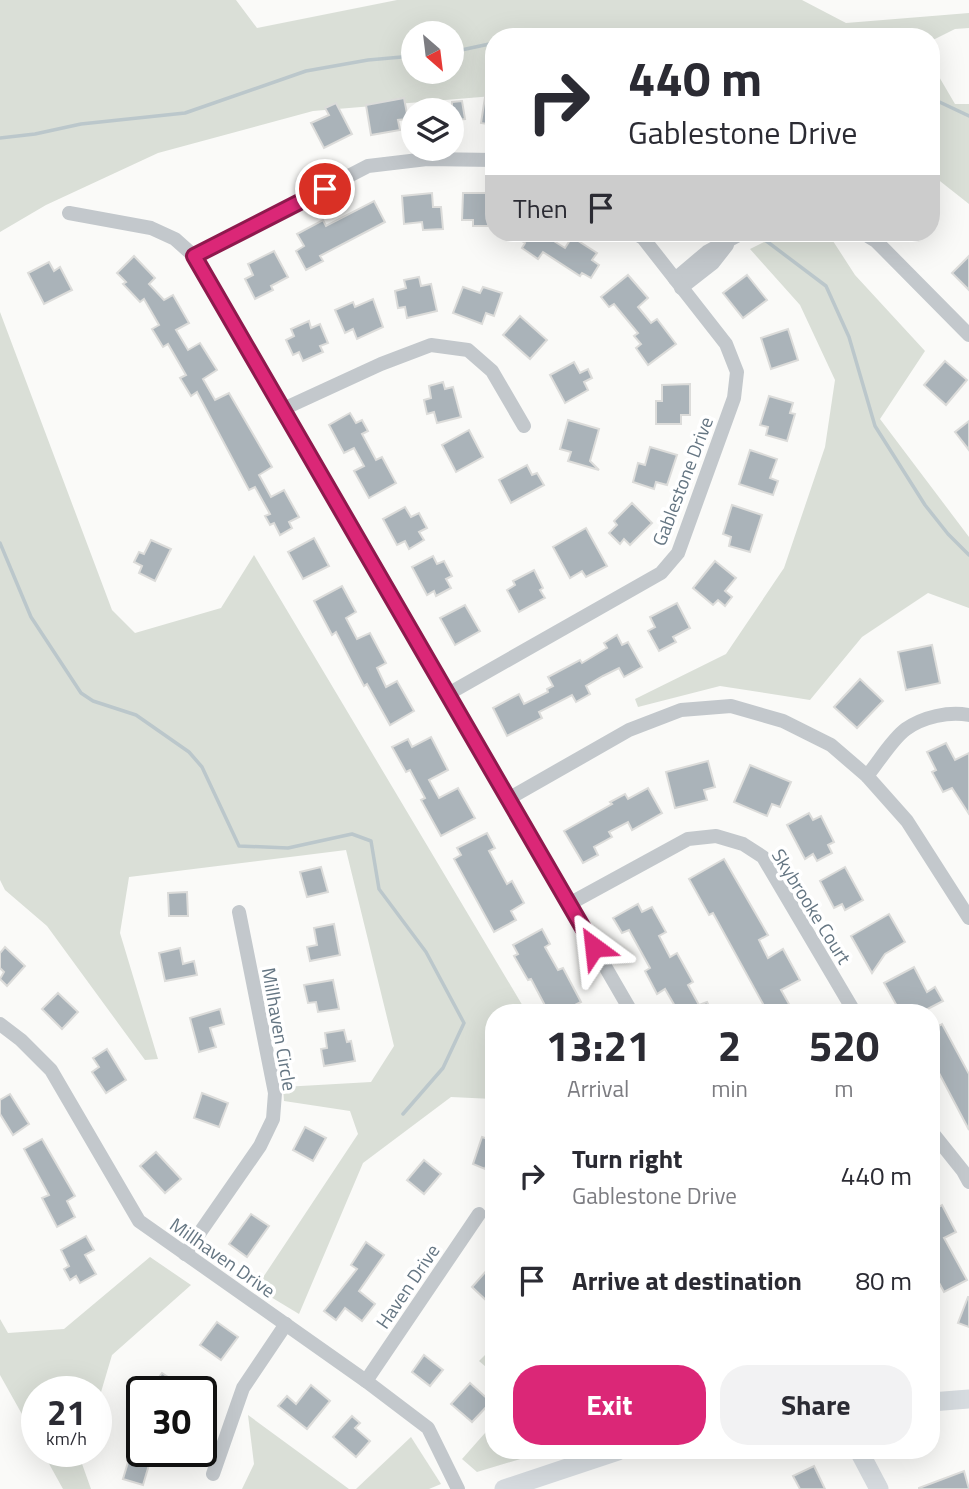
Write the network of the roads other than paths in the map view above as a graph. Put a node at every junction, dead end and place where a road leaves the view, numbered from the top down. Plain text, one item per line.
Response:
1 (485, 159) edge
2 (69, 213) dead end
3 (646, 242) edge
4 (726, 242) edge
5 (877, 242) edge
6 (194, 256) junction
7 (678, 283) junction
8 (969, 335) edge
9 (281, 410) junction
10 (524, 426) dead end
11 (448, 694) junction
12 (969, 715) edge
13 (867, 776) junction
14 (508, 799) junction
15 (569, 904) junction
16 (239, 912) dead end
17 (969, 918) edge
18 (627, 1004) edge
19 (850, 1004) edge
20 (0, 1024) edge
21 (940, 1142) edge
22 (969, 1182) edge
23 (479, 1213) dead end
24 (185, 1254) junction
25 (286, 1324) junction
26 (366, 1381) junction
27 (969, 1399) edge
28 (940, 1401) edge
29 (594, 1459) edge
30 (863, 1459) edge
31 (213, 1474) dead end
32 (458, 1489) edge
33 (504, 1489) edge
34 (880, 1489) edge

1 - 6 street
2 - 6 street
3 - 7 street, Gablestone Drive
4 - 7 street
5 - 8 street
6 - 9 street
7 - 11 street, Gablestone Drive
9 - 10 street
9 - 11 street
11 - 14 street
12 - 13 street
13 - 14 street
13 - 17 street
14 - 15 street
15 - 18 street
15 - 19 street, Skybrooke Court
16 - 24 street, Millhaven Circle
20 - 24 street, Millhaven Drive
21 - 22 street
23 - 26 street, Haven Drive
24 - 25 street, Millhaven Drive
25 - 26 street, Millhaven Drive
25 - 31 street
26 - 32 street, Millhaven Drive
27 - 28 main road
29 - 33 main road
30 - 34 main road

